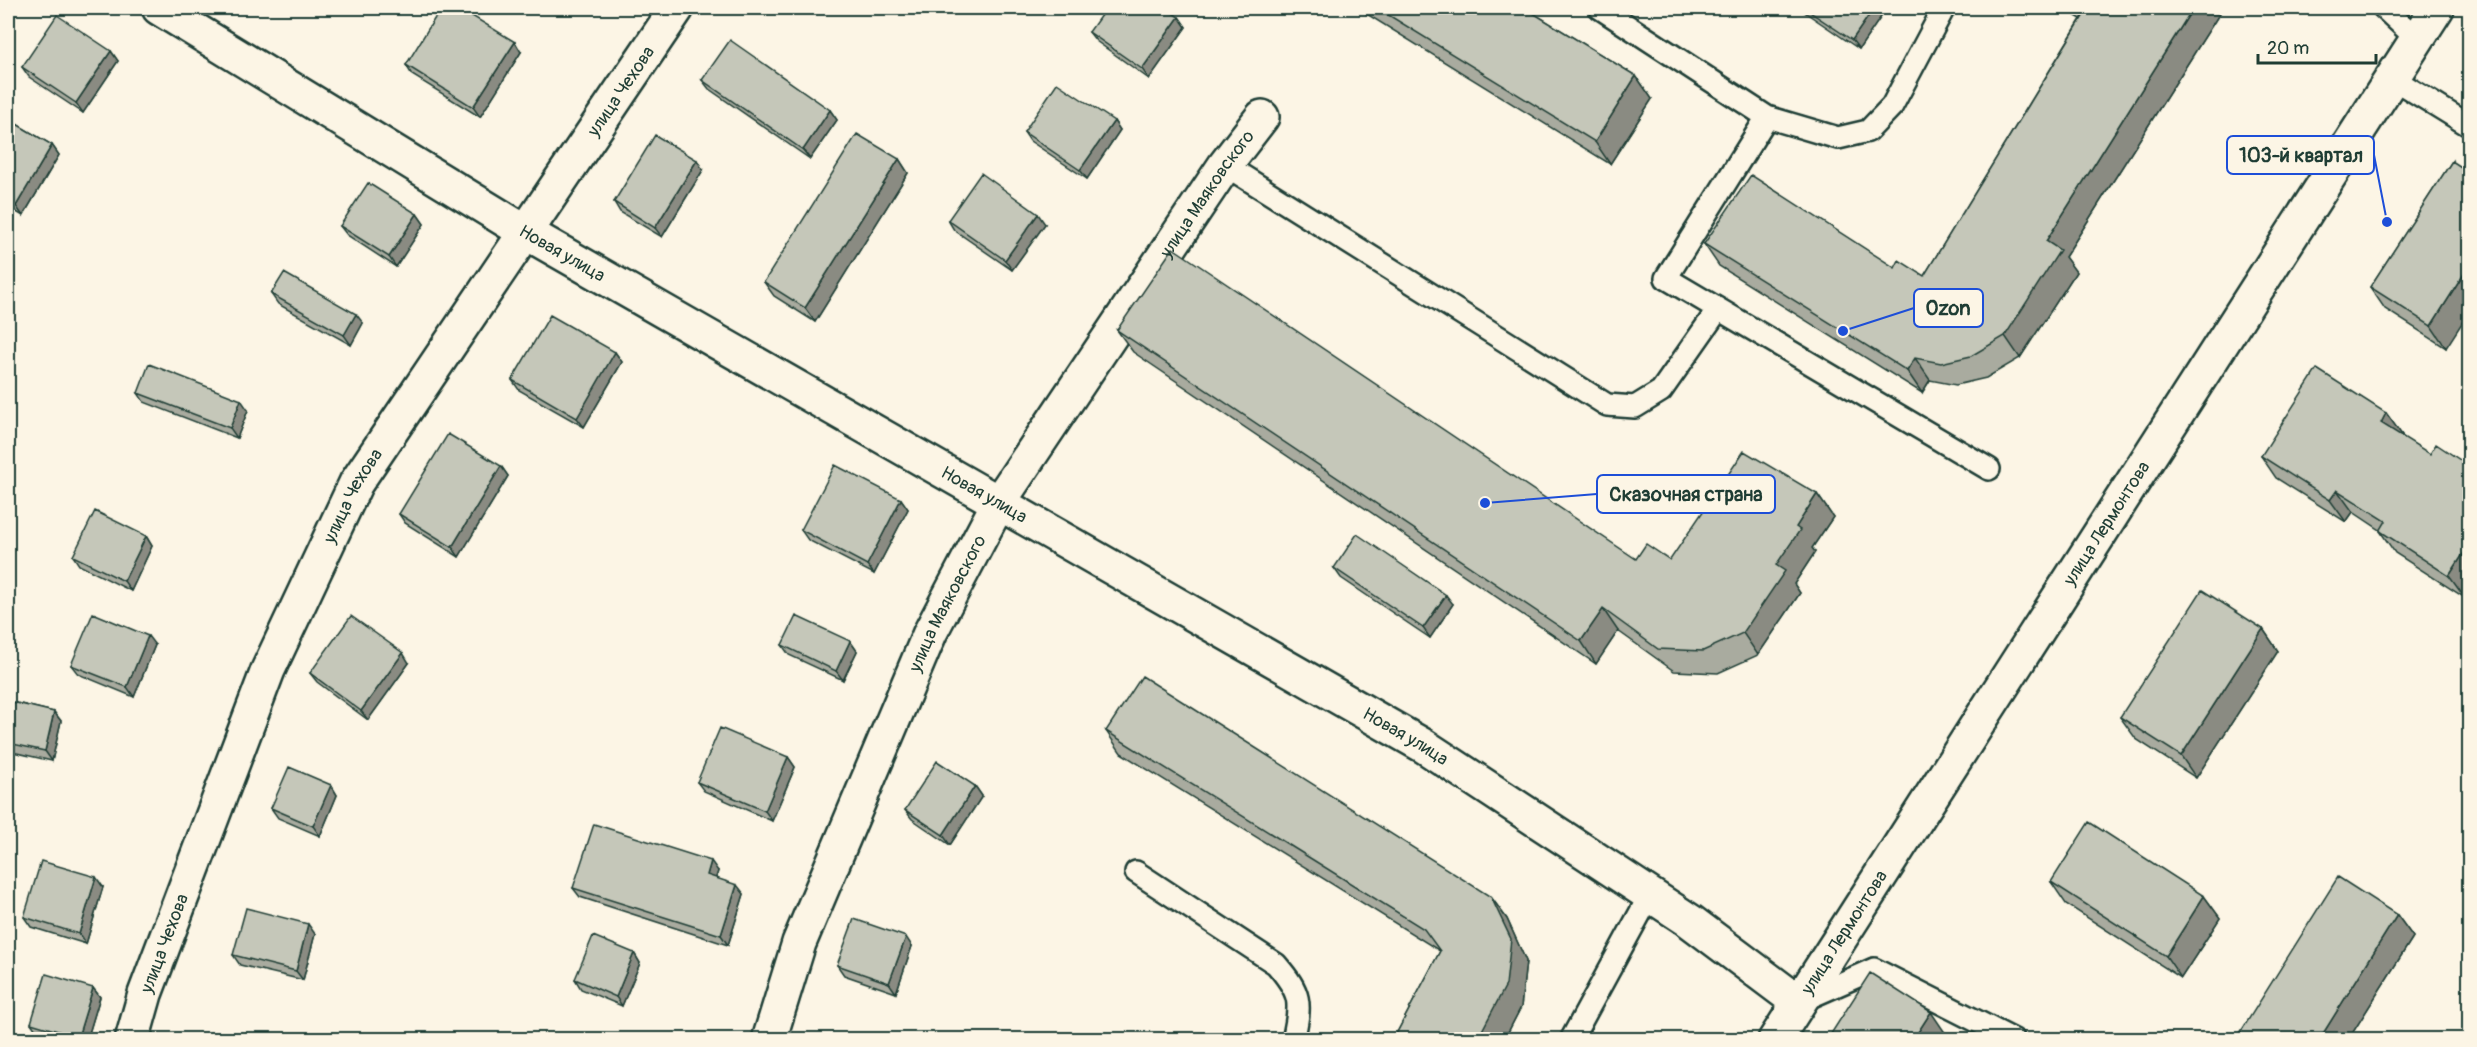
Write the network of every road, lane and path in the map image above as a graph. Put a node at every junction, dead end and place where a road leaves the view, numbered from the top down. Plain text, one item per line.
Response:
1 (159, 8) edge
2 (677, 8) edge
3 (1600, 8) edge
4 (1944, 8) edge
5 (2384, 8) edge
6 (2437, 8) edge
7 (2417, 39) junction
8 (2392, 78) junction
9 (1262, 117) dead end
10 (1767, 117) junction
11 (2469, 126) edge
12 (1226, 165) junction
13 (527, 233) junction
14 (1717, 311) junction
15 (1989, 469) dead end
16 (999, 502) junction
17 (1137, 872) dead end
18 (1650, 895) junction
19 (1798, 1002) junction
20 (132, 1040) edge
21 (769, 1040) edge
22 (1293, 1040) edge
23 (1571, 1040) edge
24 (1775, 1040) edge
25 (2014, 1040) edge

1 - 13 street, Новая улица
2 - 13 street, улица Чехова
3 - 10 lane
4 - 10 lane
5 - 7 lane
6 - 7 street, улица Лермонтова
7 - 8 street, улица Лермонтова
8 - 11 lane
8 - 19 street, улица Лермонтова
9 - 12 street, улица Маяковского
10 - 14 lane
12 - 14 lane
12 - 16 street, улица Маяковского
13 - 16 street, Новая улица
13 - 20 street, улица Чехова
14 - 15 lane
16 - 18 street, Новая улица
16 - 21 street, улица Маяковского
17 - 22 lane
18 - 19 street, Новая улица
18 - 23 lane
19 - 24 street, улица Лермонтова
19 - 25 lane

